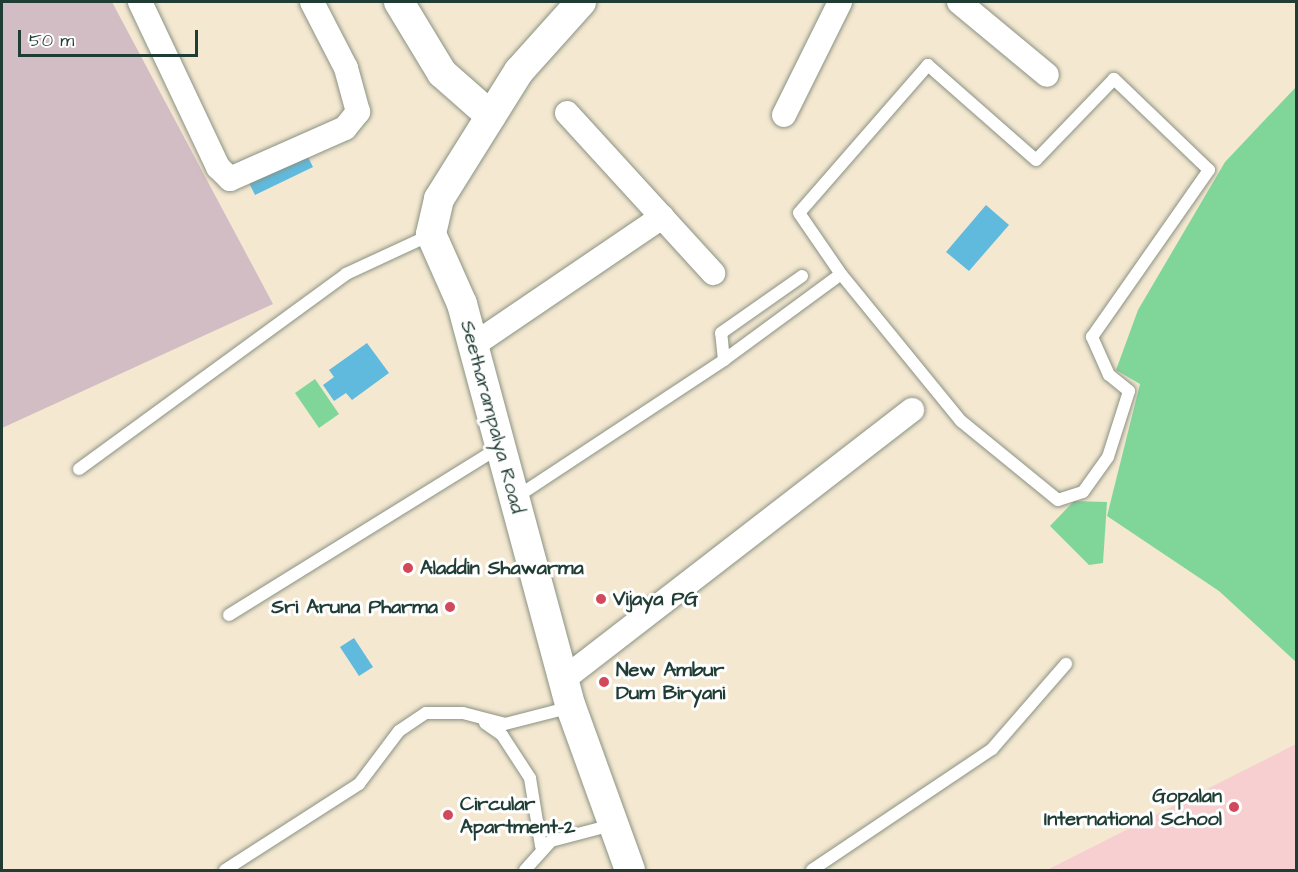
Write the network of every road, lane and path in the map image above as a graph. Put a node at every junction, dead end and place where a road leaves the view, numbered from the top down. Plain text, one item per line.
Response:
1 (140, 2) edge
2 (312, 2) edge
3 (399, 2) edge
4 (581, 2) edge
5 (840, 2) edge
6 (959, 2) edge
7 (1047, 75) dead end
8 (567, 113) dead end
9 (784, 115) dead end
10 (491, 116) junction
11 (662, 217) junction
12 (431, 234) junction
13 (713, 273) dead end
14 (841, 274) junction
15 (802, 276) dead end
16 (472, 346) junction
17 (724, 360) junction
18 (912, 410) dead end
19 (497, 449) junction
20 (79, 469) dead end
21 (513, 499) junction
22 (229, 615) dead end
23 (1066, 664) dead end
24 (564, 679) junction
25 (571, 707) junction
26 (484, 722) junction
27 (612, 825) junction
28 (541, 846) junction
29 (225, 870) edge
30 (525, 870) edge
31 (630, 870) edge
32 (812, 870) edge

1 - 2 street
3 - 10 street
4 - 10 street
5 - 9 street
6 - 7 street
8 - 11 street
10 - 12 street
11 - 13 street
11 - 16 street
12 - 16 street, Seetharampalya Road
12 - 20 lane
14 - 14 lane
14 - 17 lane
15 - 17 lane
16 - 19 street, Seetharampalya Road
17 - 21 lane
18 - 24 street
19 - 21 street, Seetharampalya Road
19 - 22 lane
21 - 24 street, Seetharampalya Road
23 - 32 lane
24 - 25 street, Seetharampalya Road
25 - 26 lane
25 - 27 street, Seetharampalya Road
26 - 28 lane
26 - 29 lane
27 - 28 lane
27 - 31 street, Seetharampalya Road
28 - 30 lane

